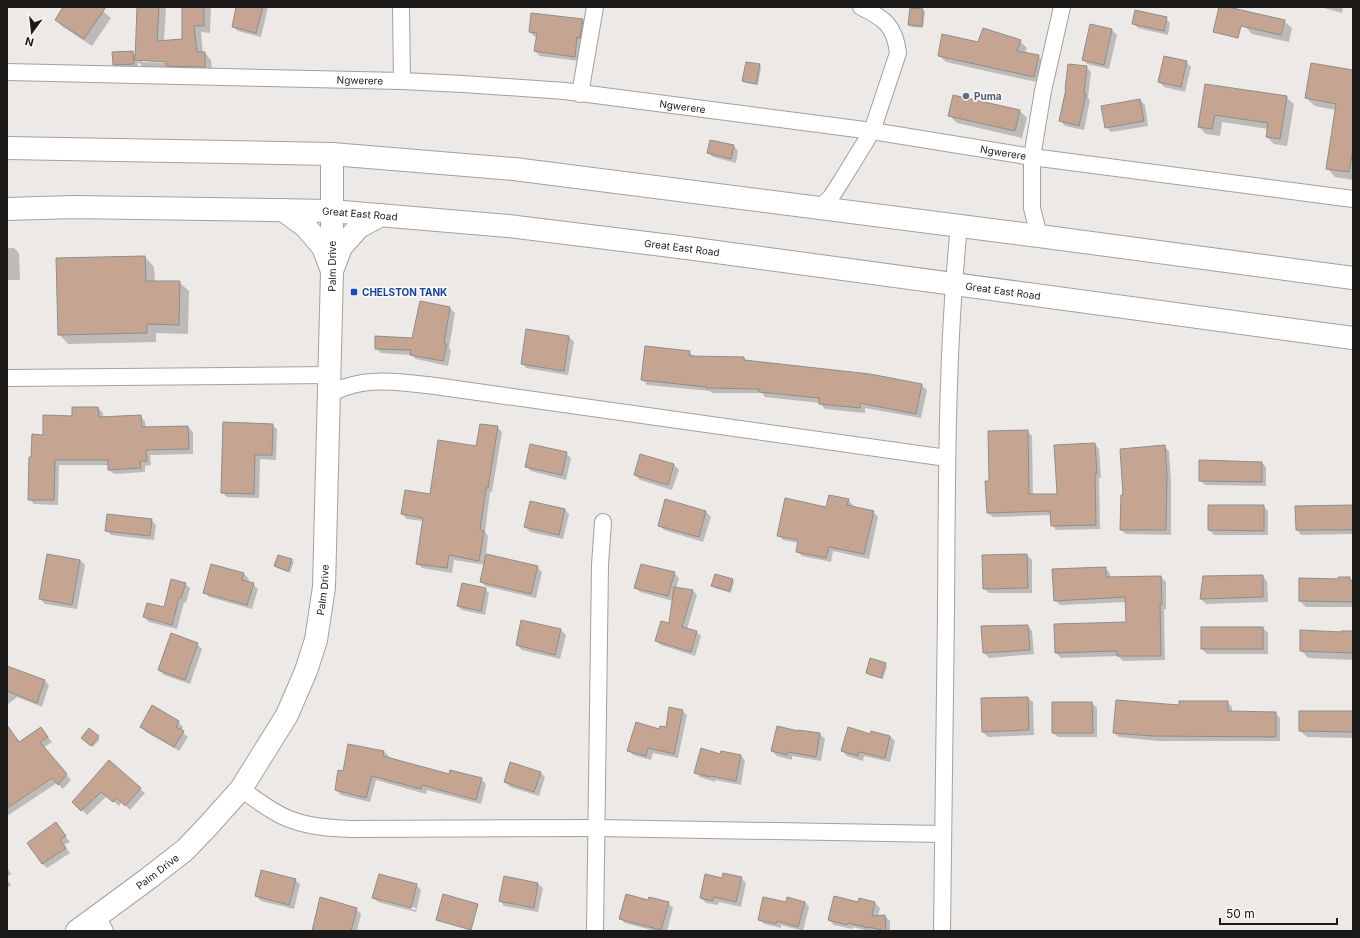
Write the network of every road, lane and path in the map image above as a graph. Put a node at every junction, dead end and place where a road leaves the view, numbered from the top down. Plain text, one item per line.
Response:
1 (401, 7) edge
2 (595, 7) edge
3 (861, 7) edge
4 (1062, 7) edge
5 (7, 72) edge
6 (402, 81) junction
7 (580, 94) junction
8 (872, 131) junction
9 (7, 148) edge
10 (332, 154) junction
11 (1032, 157) junction
12 (1353, 199) edge
13 (820, 208) junction
14 (7, 209) edge
15 (283, 210) junction
16 (331, 210) junction
17 (382, 215) junction
18 (959, 226) junction
19 (1040, 236) junction
20 (332, 272) junction
21 (1353, 278) edge
22 (953, 284) junction
23 (1353, 338) edge
24 (7, 378) edge
25 (330, 385) junction
26 (947, 458) junction
27 (603, 522) dead end
28 (241, 789) junction
29 (596, 828) junction
30 (943, 834) junction
31 (101, 924) edge
32 (77, 931) edge
33 (595, 931) edge
34 (942, 931) edge

1 - 6 street
2 - 7 street
3 - 8 street
4 - 11 street
5 - 6 street, Ngwerere
6 - 7 street, Ngwerere
7 - 8 street, Ngwerere
8 - 11 street, Ngwerere
8 - 13 street
9 - 10 main road
10 - 13 main road
10 - 16 main road, Palm Drive
11 - 12 street, Ngwerere
11 - 19 street
13 - 18 main road
14 - 15 main road, Great East Road
15 - 16 main road, Great East Road
15 - 20 main road
16 - 17 main road, Great East Road
16 - 20 main road, Palm Drive
17 - 20 main road
17 - 22 main road, Great East Road
18 - 19 main road
18 - 22 street
19 - 21 main road
20 - 25 main road, Palm Drive
22 - 23 main road, Great East Road
22 - 26 street
24 - 25 street
25 - 26 street
25 - 28 main road, Palm Drive
26 - 30 street
27 - 29 street
28 - 29 street
28 - 31 main road, Palm Drive
29 - 30 street
29 - 33 street
30 - 34 street
31 - 32 main road, Palm Drive

